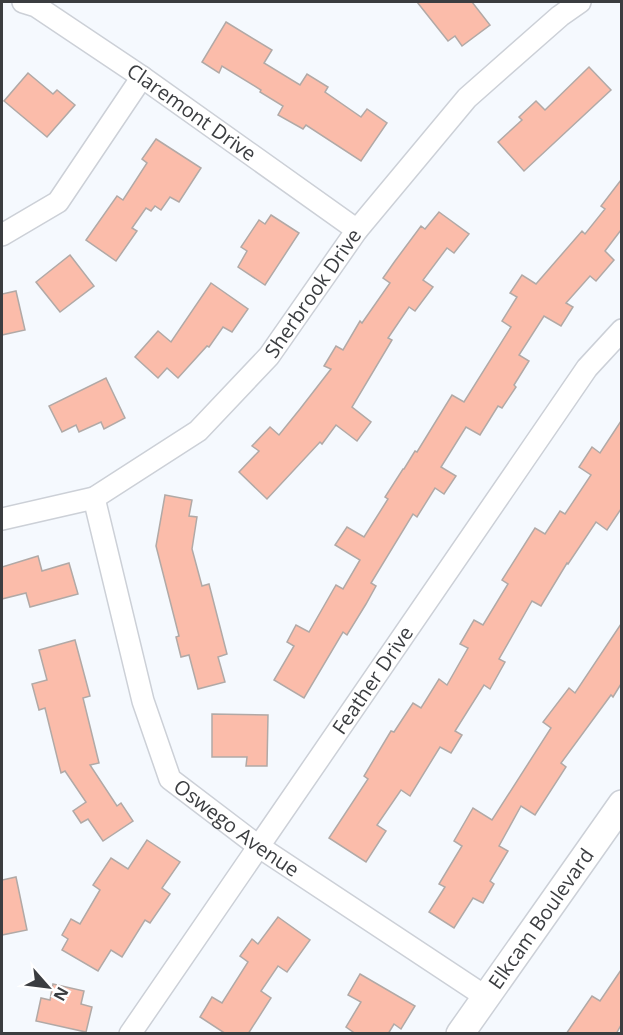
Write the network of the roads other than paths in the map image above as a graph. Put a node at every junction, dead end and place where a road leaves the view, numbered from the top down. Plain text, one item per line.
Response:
1 (23, 2) edge
2 (580, 2) edge
3 (554, 8) edge
4 (142, 77) junction
5 (357, 230) junction
6 (2, 235) edge
7 (621, 330) edge
8 (94, 498) junction
9 (2, 519) edge
10 (621, 804) edge
11 (258, 846) junction
12 (486, 996) junction
13 (130, 1034) edge
14 (460, 1034) edge

1 - 4 street, Claremont Drive
2 - 3 street, Sherbrook Drive
3 - 5 street, Sherbrook Drive
4 - 5 street, Claremont Drive
4 - 6 street
5 - 8 street, Sherbrook Drive
7 - 11 street, Feather Drive
8 - 9 street, Sherbrook Drive
8 - 11 street, Oswego Avenue
10 - 12 street, Elkcam Boulevard
11 - 12 street, Oswego Avenue
11 - 13 street, Feather Drive
12 - 14 street, Elkcam Boulevard

